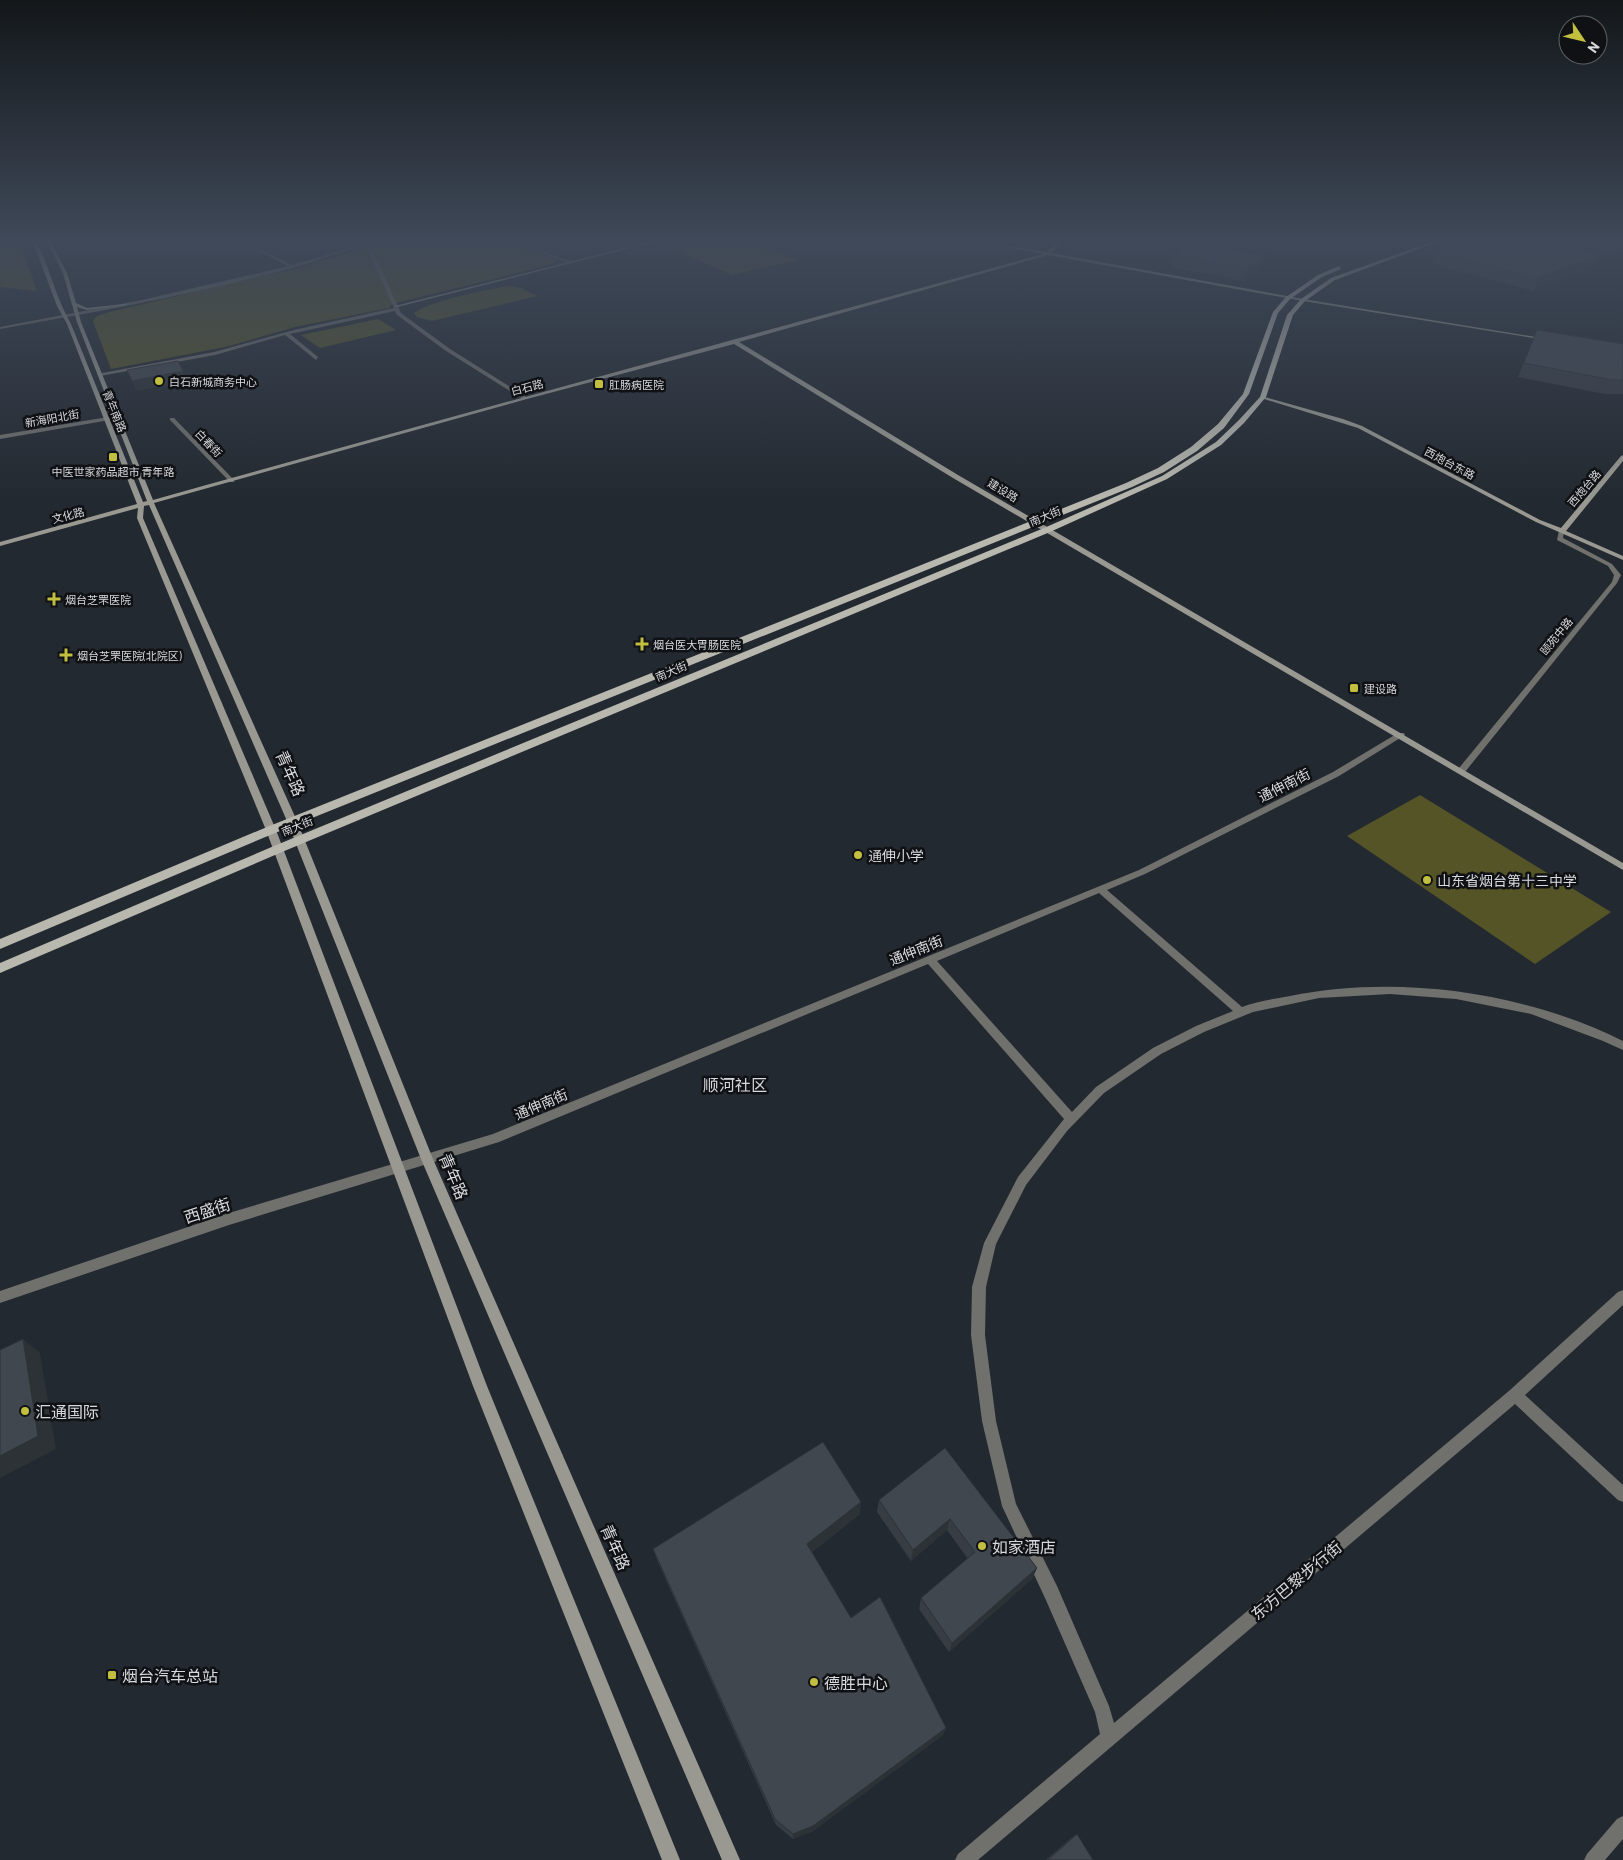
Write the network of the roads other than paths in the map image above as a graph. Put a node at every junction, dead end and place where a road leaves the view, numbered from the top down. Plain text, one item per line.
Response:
1 (69, 329) edge
2 (83, 329) edge
3 (304, 329) edge
4 (419, 329) edge
5 (782, 329) edge
6 (1269, 329) edge
7 (1285, 329) edge
8 (1479, 329) edge
9 (286, 333) junction
10 (1553, 341) edge
11 (735, 342) junction
12 (316, 358) dead end
13 (100, 374) junction
14 (1263, 397) junction
15 (525, 398) junction
16 (172, 418) dead end
17 (108, 419) junction
18 (0, 437) edge
19 (1623, 457) edge
20 (232, 481) junction
21 (151, 503) junction
22 (141, 506) junction
23 (1034, 522) junction
24 (1048, 530) junction
25 (1561, 532) junction
26 (0, 544) edge
27 (1623, 558) edge
28 (1401, 735) junction
29 (1462, 770) junction
30 (292, 821) junction
31 (271, 830) junction
32 (300, 840) junction
33 (278, 849) junction
34 (1623, 867) edge
35 (1100, 889) junction
36 (0, 944) edge
37 (929, 959) junction
38 (0, 968) edge
39 (1241, 1012) junction
40 (1623, 1046) edge
41 (1071, 1119) junction
42 (427, 1159) junction
43 (397, 1169) junction
44 (1623, 1296) edge
45 (0, 1297) edge
46 (1515, 1395) junction
47 (1623, 1496) edge
48 (1109, 1738) junction
49 (1623, 1825) edge
50 (671, 1860) edge
51 (732, 1860) edge
52 (964, 1860) edge
53 (1593, 1860) edge

1 - 17 main road, 青年南路
2 - 13 main road, 青年南路
3 - 9 street
4 - 15 street
5 - 11 main road, 白石路
6 - 23 main road, 南大街
7 - 14 main road, 南大街
8 - 10 main road
9 - 12 street
9 - 13 street
11 - 15 main road, 白石路
11 - 23 main road, 建设路
13 - 21 main road, 青年南路
14 - 24 main road, 南大街
14 - 25 main road, 西炮台东路
15 - 20 main road, 白石路
16 - 20 street, 白春街
17 - 18 street, 新海阳北街
17 - 22 main road, 青年南路
19 - 25 main road, 西炮台路
20 - 21 main road, 白石路
21 - 22 main road, 白石路
21 - 30 main road, 青年路
22 - 26 main road, 文化路
22 - 31 main road
23 - 24 main road, 建设路
23 - 30 main road, 南大街
24 - 28 main road, 建设路
24 - 32 main road, 南大街
25 - 27 main road, 西炮台东路
25 - 29 street, 颐苑中路
28 - 29 main road, 建设路
28 - 35 street, 通伸南街
29 - 34 main road, 建设路
30 - 31 main road, 南大街
30 - 32 main road, 青年路
31 - 33 main road
31 - 36 main road, 南大街
32 - 33 main road, 南大街
32 - 42 main road, 青年路
33 - 38 main road, 南大街
33 - 43 main road
35 - 37 street, 通伸南街
35 - 39 street
37 - 41 street
37 - 42 street, 通伸南街
39 - 40 street
39 - 41 street
41 - 48 street
42 - 43 street, 西盛街
42 - 51 main road, 青年路
43 - 45 street, 西盛街
43 - 50 main road
44 - 46 street, 东方巴黎步行街
46 - 47 street
46 - 48 street, 东方巴黎步行街
48 - 52 street, 东方巴黎步行街
49 - 53 street

